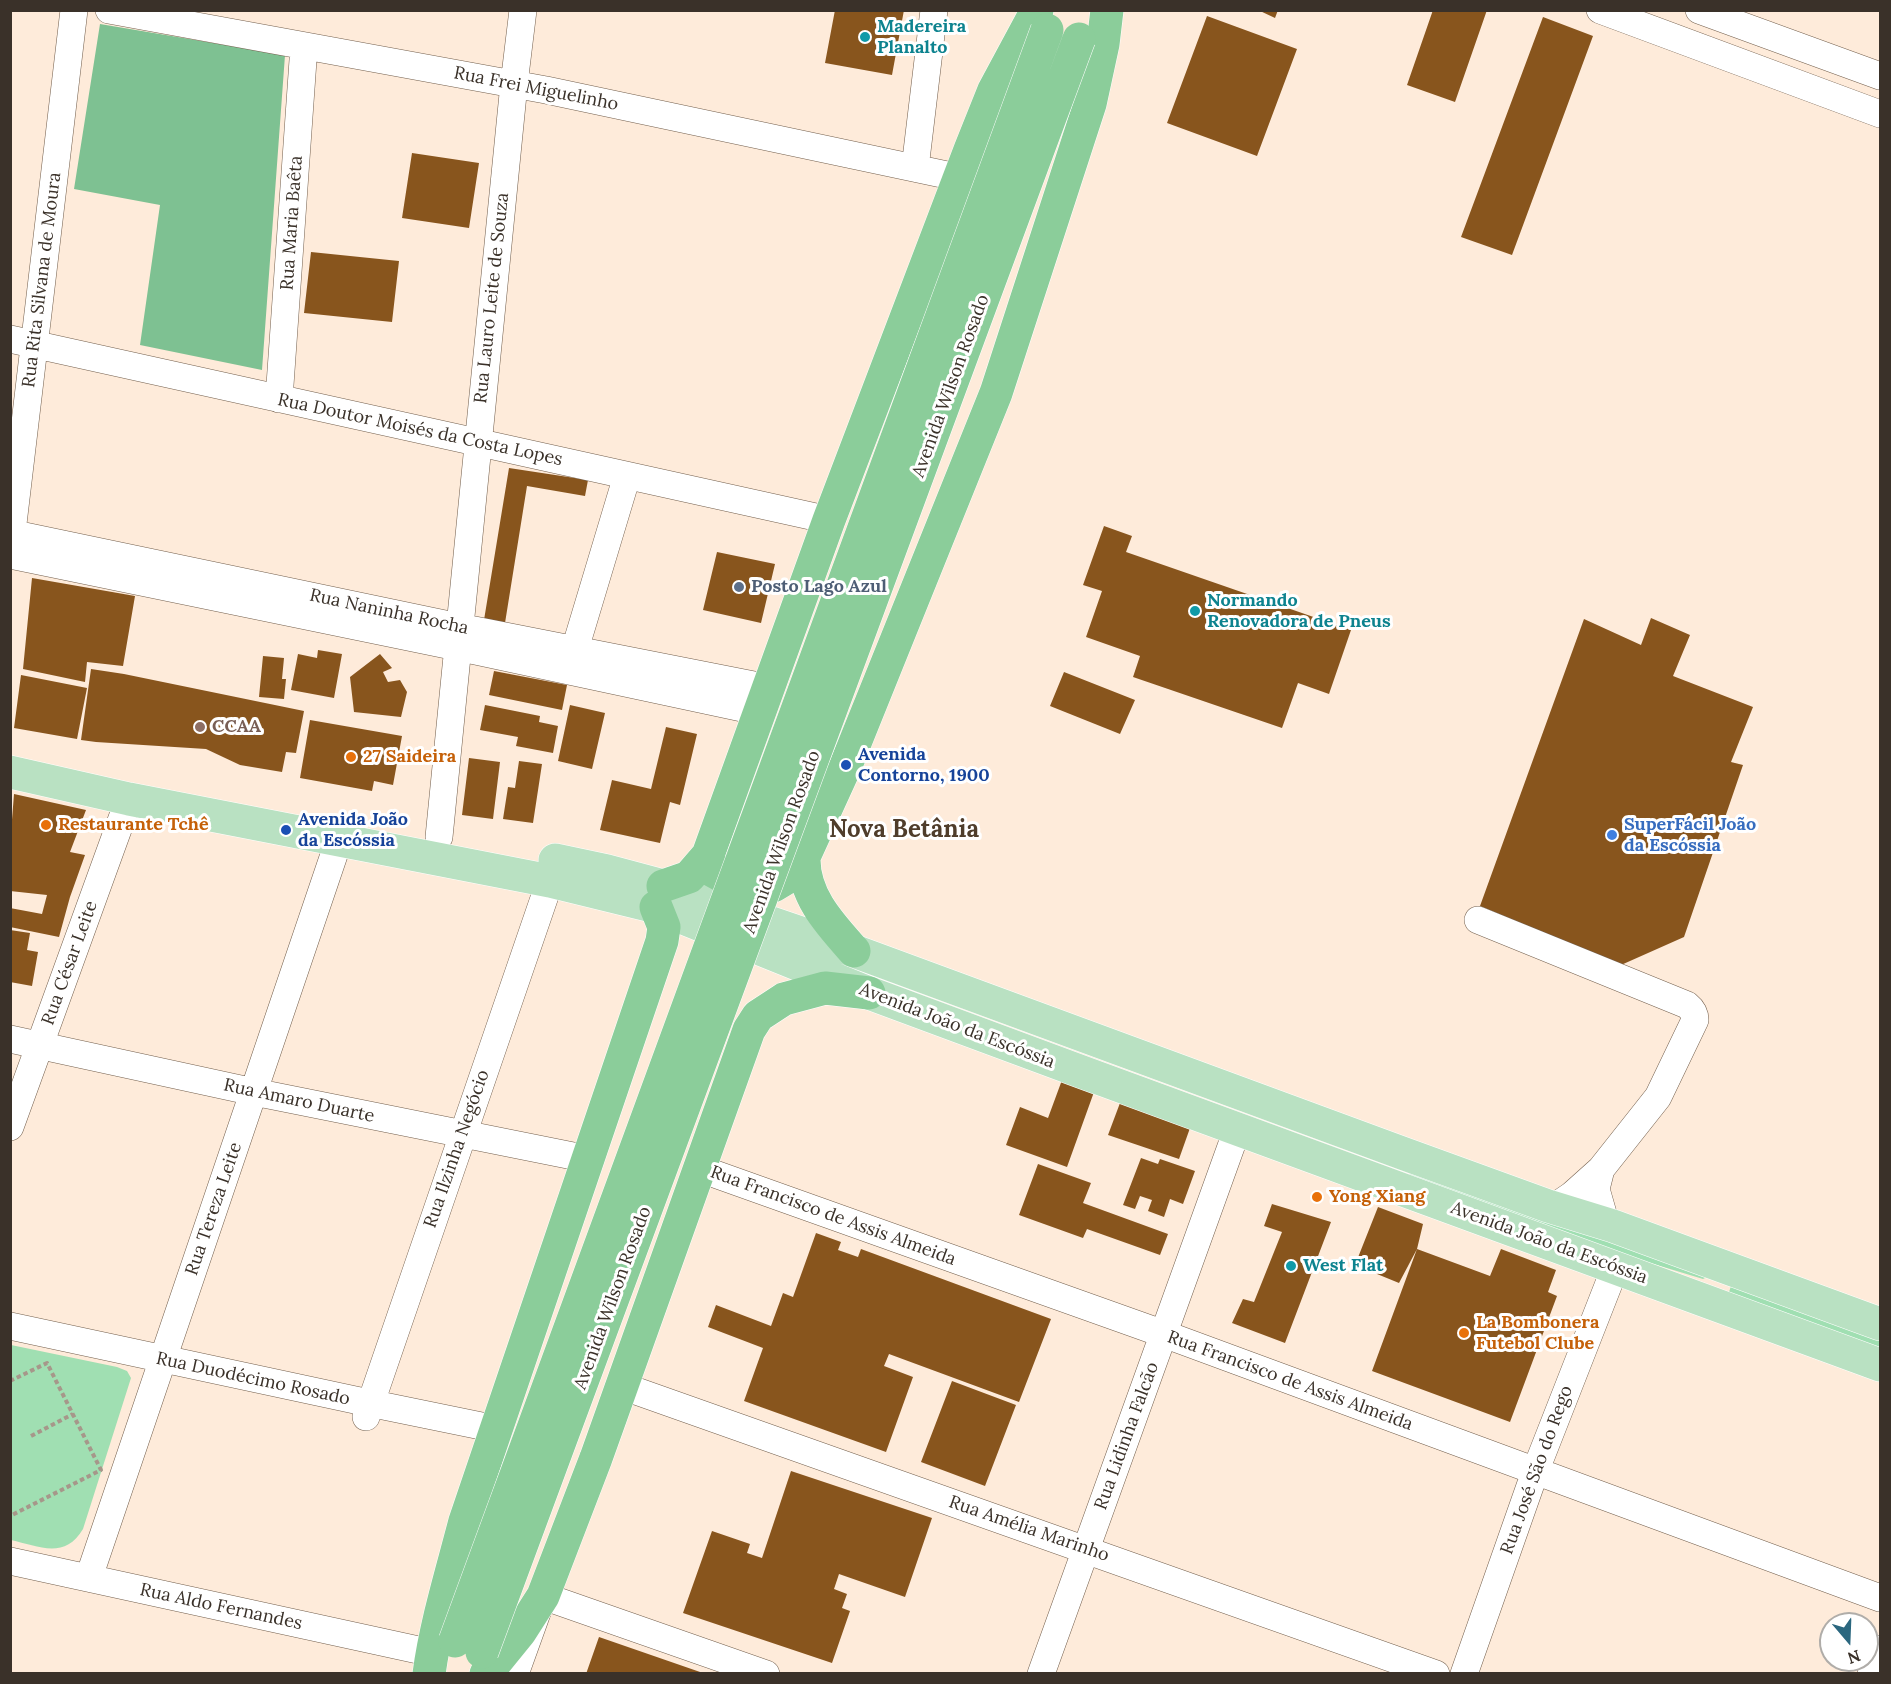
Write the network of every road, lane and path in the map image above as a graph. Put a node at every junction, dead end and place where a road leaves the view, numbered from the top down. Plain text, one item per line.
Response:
1 (74, 10) edge
2 (109, 10) edge
3 (523, 10) edge
4 (934, 10) edge
5 (1107, 10) edge
6 (1600, 10) edge
7 (1699, 10) edge
8 (1046, 17) edge
9 (1084, 25) edge
10 (1749, 30) junction
11 (1686, 42) junction
12 (304, 46) junction
13 (1881, 76) edge
14 (513, 84) junction
15 (1881, 114) edge
16 (915, 168) junction
17 (961, 178) junction
18 (23, 342) edge
19 (279, 399) junction
20 (477, 443) junction
21 (627, 476) junction
22 (829, 520) junction
23 (11, 543) edge
24 (458, 637) junction
25 (575, 649) junction
26 (765, 700) junction
27 (10, 752) edge
28 (10, 772) edge
29 (129, 799) junction
30 (439, 837) junction
31 (339, 840) junction
32 (708, 855) junction
33 (804, 858) junction
34 (550, 881) junction
35 (659, 896) junction
36 (1478, 920) dead end
37 (854, 951) junction
38 (869, 993) junction
39 (634, 1022) junction
40 (10, 1039) edge
41 (40, 1045) junction
42 (736, 1065) junction
43 (1082, 1072) junction
44 (1208, 1082) junction
45 (254, 1092) junction
46 (10, 1127) edge
47 (1237, 1130) junction
48 (462, 1134) junction
49 (1293, 1151) junction
50 (1402, 1153) junction
51 (588, 1159) junction
52 (698, 1168) junction
53 (1601, 1169) junction
54 (1552, 1208) junction
55 (1606, 1224) junction
56 (1727, 1267) junction
57 (1629, 1272) junction
58 (1881, 1324) edge
59 (10, 1326) edge
60 (1164, 1334) junction
61 (10, 1338) edge
62 (161, 1365) junction
63 (1881, 1365) edge
64 (10, 1381) edge
65 (622, 1386) junction
66 (367, 1410) junction
67 (73, 1414) junction
68 (31, 1436) dead end
69 (494, 1437) junction
70 (1534, 1472) junction
71 (10, 1516) edge
72 (1086, 1550) junction
73 (10, 1561) edge
74 (89, 1577) junction
75 (543, 1596) junction
76 (1881, 1599) edge
77 (1881, 1649) edge
78 (457, 1663) edge
79 (515, 1674) edge
80 (766, 1674) edge
81 (1041, 1674) edge
82 (1436, 1674) edge
83 (1464, 1674) edge
84 (1871, 1674) edge

1 - 18 street, Rua Rita Silvana de Moura
2 - 12 street, Rua Frei Miguelinho
3 - 14 street, Rua Lauro Leite de Souza
4 - 16 street
5 - 33 highway
6 - 11 street
7 - 10 street
8 - 17 highway
8 - 78 highway, Avenida Wilson Rosado, bridge
9 - 78 highway, Avenida Wilson Rosado, bridge
10 - 11 street
10 - 13 street
11 - 15 street
12 - 14 street, Rua Frei Miguelinho
12 - 19 street, Rua Maria Baêta
14 - 16 street, Rua Frei Miguelinho
14 - 20 street, Rua Lauro Leite de Souza
16 - 17 street, Rua Frei Miguelinho
17 - 22 highway
18 - 19 street, Rua Doutor Moisés da Costa Lopes
18 - 23 street, Rua Rita Silvana de Moura
19 - 20 street, Rua Doutor Moisés da Costa Lopes
20 - 21 street, Rua Doutor Moisés da Costa Lopes
20 - 24 street, Rua Lauro Leite de Souza
21 - 22 street, Rua Doutor Moisés da Costa Lopes
21 - 25 street
22 - 26 highway
23 - 24 street, Rua Naninha Rocha
24 - 25 street, Rua Naninha Rocha
24 - 26 street, Rua Naninha Rocha
24 - 30 street, Rua Lauro Leite de Souza
25 - 26 street, Rua Naninha Rocha
26 - 32 highway
27 - 30 main road, Avenida João da Escóssia
28 - 29 main road, Avenida João da Escóssia
29 - 31 main road, Avenida João da Escóssia
29 - 41 street, Rua César Leite
30 - 35 main road, Avenida João da Escóssia
31 - 34 main road, Avenida João da Escóssia
31 - 45 street, Rua Tereza Leite
32 - 33 highway
32 - 35 highway
33 - 37 highway
34 - 35 main road, Avenida João da Escóssia
34 - 48 street, Rua Ilzinha Negócio
35 - 37 main road, Avenida João da Escóssia
35 - 38 main road, Avenida João da Escóssia
35 - 39 highway
36 - 53 street
37 - 44 main road, Avenida João da Escóssia
38 - 42 highway
38 - 43 main road, Avenida João da Escóssia
39 - 42 highway
39 - 51 highway
40 - 41 street, Rua Amaro Duarte
41 - 45 street, Rua Amaro Duarte
41 - 46 street, Rua César Leite
42 - 52 highway
43 - 44 main road
43 - 47 main road, Avenida João da Escóssia
44 - 50 main road, Avenida João da Escóssia
45 - 48 street, Rua Amaro Duarte
45 - 62 street, Rua Tereza Leite
47 - 49 main road, Avenida João da Escóssia
47 - 60 street, Rua Lidinha Falcão
48 - 51 street, Rua Amaro Duarte
48 - 66 street, Rua Ilzinha Negócio
49 - 50 main road
49 - 57 main road, Avenida João da Escóssia
50 - 54 main road, Avenida João da Escóssia
51 - 69 highway
52 - 60 street, Rua Francisco de Assis Almeida
52 - 65 highway
53 - 54 street
53 - 55 street
54 - 55 main road, Avenida João da Escóssia
55 - 56 main road, Avenida João da Escóssia
56 - 57 main road
56 - 58 main road, Avenida João da Escóssia
57 - 63 main road, Avenida João da Escóssia
57 - 70 street, Rua José São do Rego
59 - 62 street, Rua Duodécimo Rosado
60 - 70 street, Rua Francisco de Assis Almeida
60 - 72 street, Rua Lidinha Falcão
61 - 62 street, Rua Duodécimo Rosado
62 - 66 street, Rua Duodécimo Rosado
62 - 74 street, Rua Tereza Leite
64 - 67 path
65 - 72 street, Rua Amélia Marinho
65 - 75 highway
66 - 69 street, Rua Duodécimo Rosado
67 - 68 path
67 - 71 path
69 - 78 highway
70 - 76 street, Rua Francisco de Assis Almeida
70 - 83 street, Rua José São do Rego
72 - 81 street, Rua Lidinha Falcão
72 - 82 street, Rua Amélia Marinho
73 - 74 street, Rua Aldo Fernandes
74 - 78 street, Rua Aldo Fernandes
75 - 78 highway
75 - 79 street
75 - 80 street
77 - 84 street

